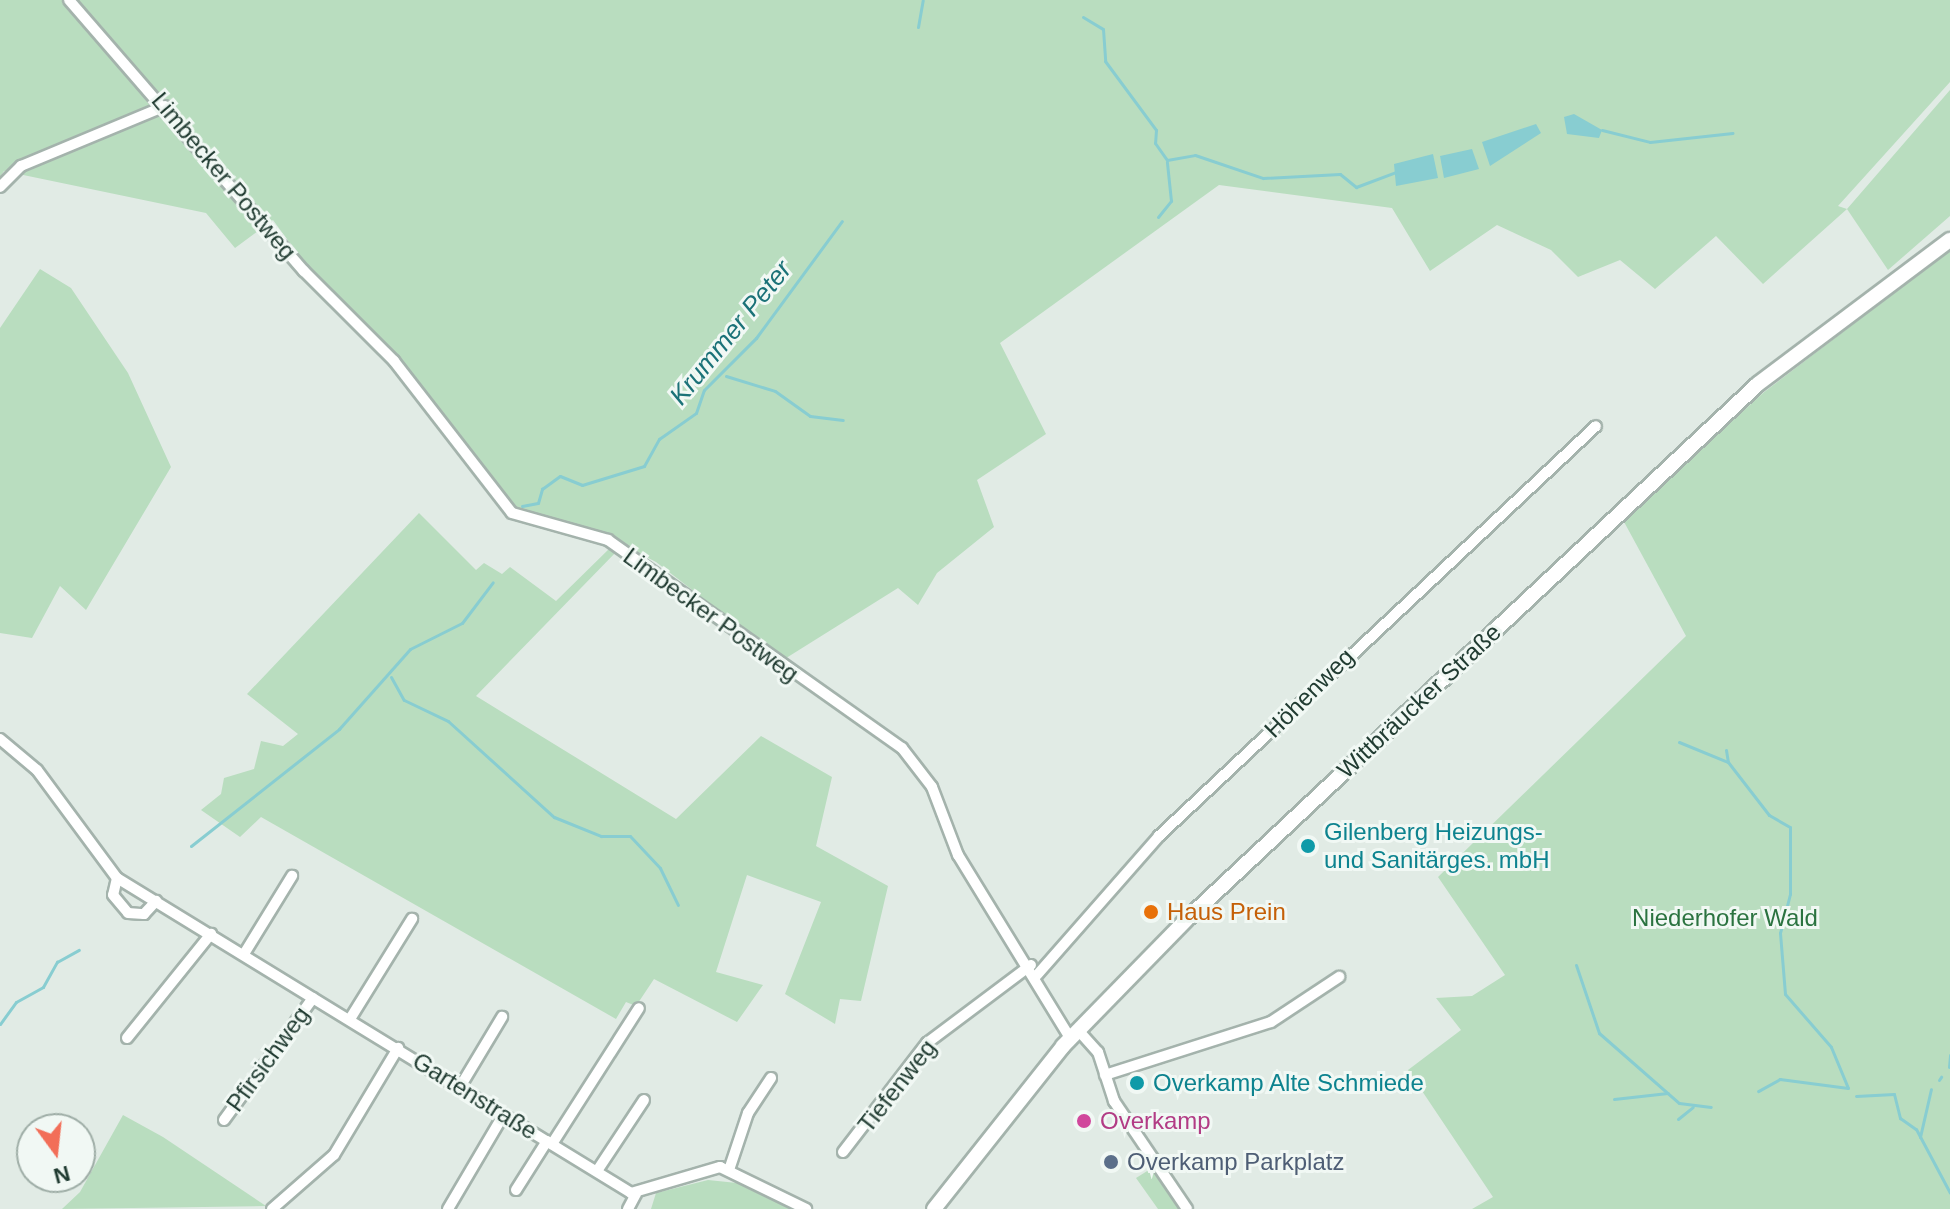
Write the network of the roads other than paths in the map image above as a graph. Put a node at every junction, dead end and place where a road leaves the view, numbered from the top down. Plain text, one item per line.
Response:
1 (69, 0) edge
2 (165, 106) junction
3 (0, 187) edge
4 (1950, 240) edge
5 (1596, 426) dead end
6 (0, 739) edge
7 (292, 876) dead end
8 (117, 878) junction
9 (156, 901) junction
10 (412, 919) dead end
11 (211, 934) junction
12 (244, 954) junction
13 (1034, 970) junction
14 (1339, 977) dead end
15 (313, 998) junction
16 (639, 1008) dead end
17 (502, 1017) dead end
18 (350, 1019) junction
19 (1074, 1034) junction
20 (127, 1038) dead end
21 (398, 1048) junction
22 (1105, 1075) junction
23 (771, 1078) dead end
24 (460, 1087) junction
25 (644, 1100) dead end
26 (504, 1114) junction
27 (224, 1120) dead end
28 (550, 1142) junction
29 (843, 1152) dead end
30 (729, 1170) junction
31 (597, 1171) junction
32 (516, 1190) dead end
33 (636, 1194) junction
34 (276, 1208) edge
35 (448, 1209) edge
36 (628, 1209) edge
37 (806, 1209) edge
38 (934, 1209) edge
39 (1187, 1209) edge

1 - 2 street, Limbecker Postweg
2 - 3 street
2 - 13 street, Limbecker Postweg
4 - 19 main road, Wittbräucker Straße
5 - 13 street, Höhenweg
6 - 8 street, Gartenstraße
7 - 12 street
8 - 9 street, Gartenstraße
8 - 9 street, Gartenstraße
9 - 11 street, Gartenstraße
10 - 18 street
11 - 12 street, Gartenstraße
11 - 20 street
12 - 15 street, Gartenstraße
13 - 19 street, Limbecker Postweg
13 - 29 street, Tiefenweg
14 - 22 street
15 - 18 street, Gartenstraße
15 - 27 street, Pfirsichweg
16 - 28 street
17 - 24 street
18 - 21 street, Gartenstraße
19 - 22 street, Limbecker Postweg
19 - 38 main road, Wittbräucker Straße
21 - 24 street, Gartenstraße
21 - 34 street
22 - 39 street, Limbecker Postweg
23 - 30 street
24 - 26 street, Gartenstraße
25 - 31 street
26 - 28 street, Gartenstraße
26 - 35 street
28 - 31 street, Gartenstraße
28 - 32 street
30 - 33 street
30 - 37 street
31 - 33 street, Gartenstraße
33 - 36 street

